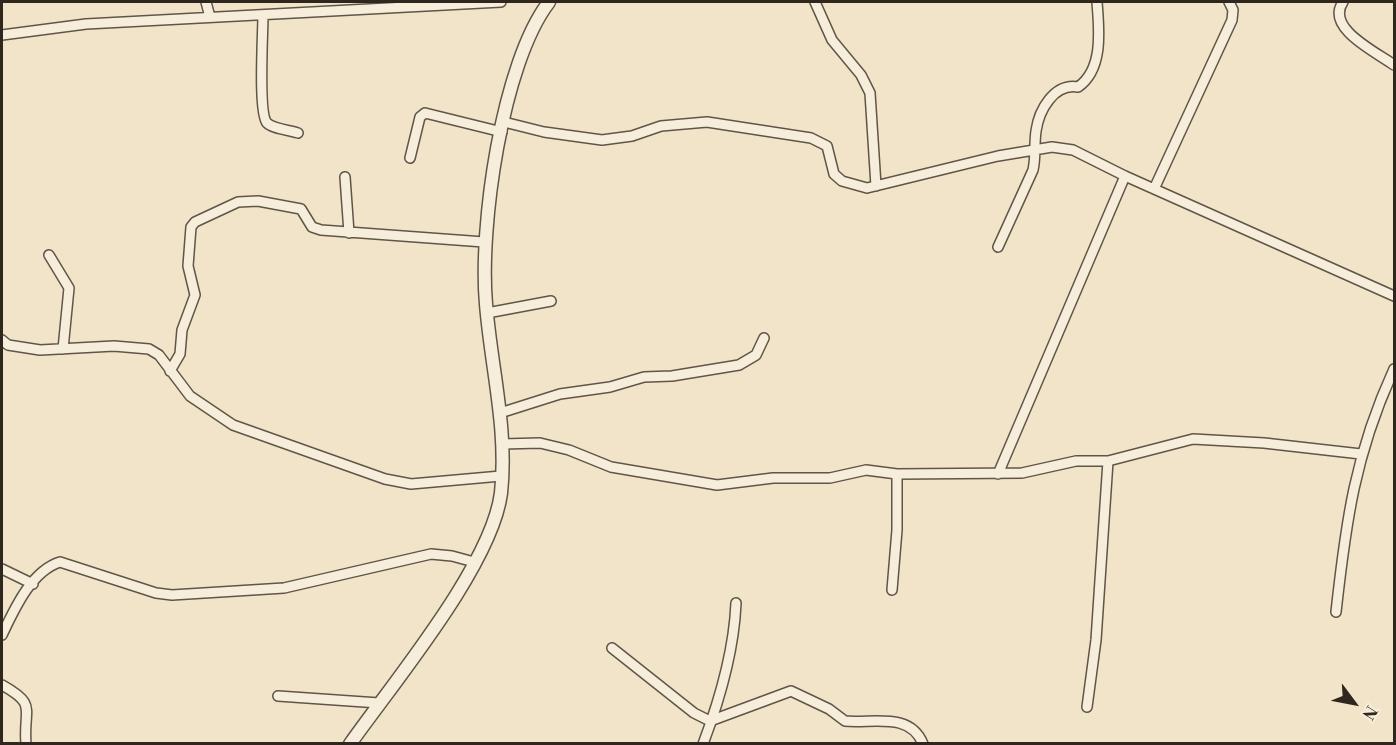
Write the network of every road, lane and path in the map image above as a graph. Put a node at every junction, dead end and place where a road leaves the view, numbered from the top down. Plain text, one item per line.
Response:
1 (206, 2) edge
2 (501, 2) edge
3 (549, 2) edge
4 (814, 2) edge
5 (1097, 2) edge
6 (1229, 2) edge
7 (1343, 2) edge
8 (262, 15) junction
9 (210, 18) junction
10 (2, 35) edge
11 (1395, 65) edge
12 (503, 127) junction
13 (298, 132) dead end
14 (1036, 150) junction
15 (410, 158) dead end
16 (1125, 176) junction
17 (345, 177) dead end
18 (876, 186) junction
19 (1154, 189) junction
20 (349, 232) junction
21 (484, 242) junction
22 (998, 247) dead end
23 (49, 255) dead end
24 (1395, 296) edge
25 (551, 301) dead end
26 (486, 313) junction
27 (764, 338) dead end
28 (2, 340) edge
29 (63, 349) junction
30 (1395, 369) edge
31 (170, 371) junction
32 (500, 413) junction
33 (502, 444) junction
34 (1361, 454) junction
35 (1108, 462) junction
36 (897, 474) junction
37 (998, 474) junction
38 (501, 476) junction
39 (474, 562) junction
40 (2, 569) edge
41 (33, 584) junction
42 (892, 590) dead end
43 (736, 603) dead end
44 (1336, 612) dead end
45 (2, 635) edge
46 (612, 648) dead end
47 (2, 685) edge
48 (278, 696) dead end
49 (378, 703) junction
50 (1087, 707) dead end
51 (711, 721) junction
52 (26, 744) edge
53 (350, 744) edge
54 (703, 744) edge
55 (923, 744) edge

1 - 9 street
2 - 8 street
3 - 12 street
4 - 18 street
5 - 14 street
6 - 19 street
7 - 11 street
8 - 9 street
8 - 13 street
9 - 10 street
12 - 15 street
12 - 18 street
12 - 21 street
14 - 16 street
14 - 18 street
14 - 22 street
16 - 19 street
16 - 37 street
17 - 20 street
19 - 24 street
20 - 21 street
20 - 31 street
21 - 26 street
23 - 29 street
25 - 26 street
26 - 32 street
27 - 32 street
28 - 29 street
29 - 31 street
30 - 34 street
31 - 38 street
32 - 33 street
33 - 36 street
33 - 38 street
34 - 35 street
34 - 44 street
35 - 37 street
35 - 50 street
36 - 37 street
36 - 42 street
38 - 39 street
39 - 41 street
39 - 49 street
40 - 41 street
41 - 45 street
43 - 51 street
46 - 51 street
47 - 52 street
48 - 49 street
49 - 53 street
51 - 54 street
51 - 55 street

